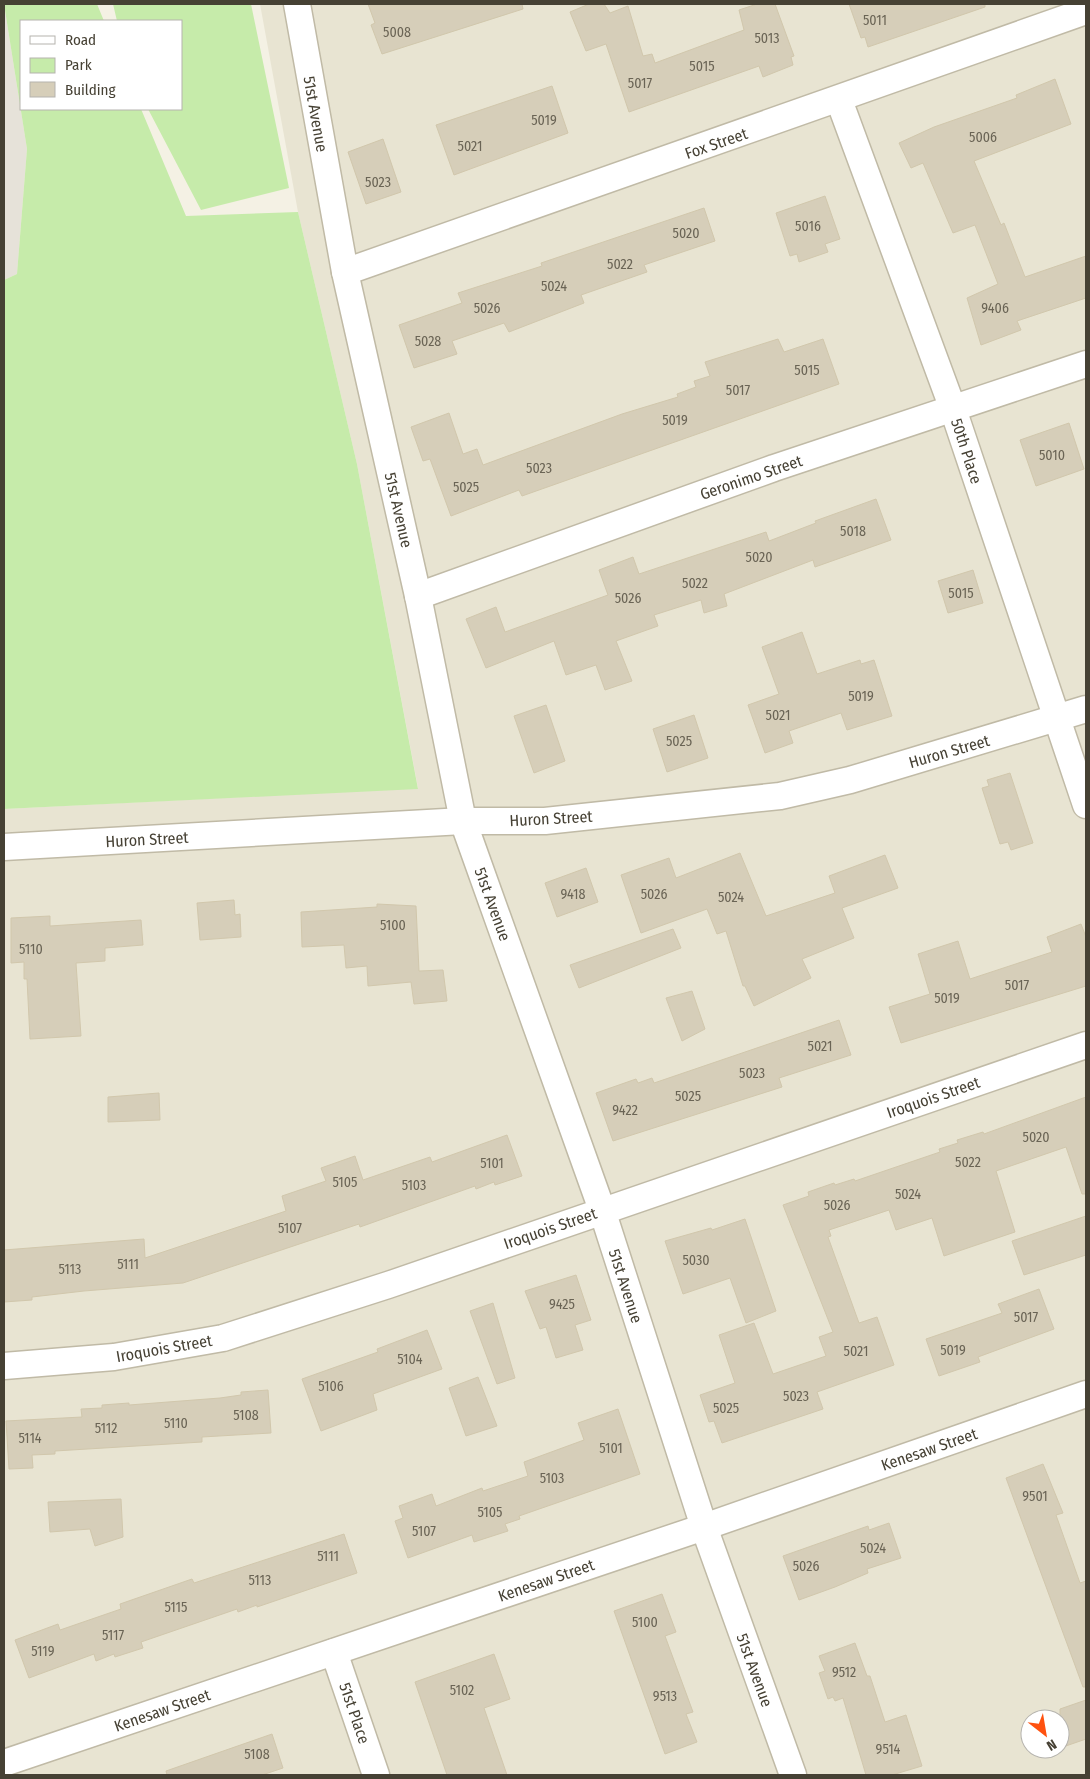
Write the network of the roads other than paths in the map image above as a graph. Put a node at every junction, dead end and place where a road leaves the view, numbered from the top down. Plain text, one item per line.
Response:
1 (297, 4) edge
2 (1086, 11) edge
3 (839, 100) junction
4 (345, 272) junction
5 (1086, 364) edge
6 (954, 409) junction
7 (418, 596) junction
8 (1086, 709) edge
9 (1057, 719) junction
10 (1086, 805) edge
11 (463, 821) junction
12 (4, 847) edge
13 (1086, 1045) edge
14 (602, 1210) junction
15 (4, 1366) edge
16 (1086, 1394) edge
17 (704, 1528) junction
18 (334, 1652) junction
19 (4, 1763) edge
20 (376, 1775) edge
21 (792, 1775) edge

1 - 4 street, 51st Avenue
2 - 3 street, Fox Street
3 - 4 street, Fox Street
3 - 6 street, 50th Place
4 - 7 street, 51st Avenue
5 - 6 street, Geronimo Street
6 - 7 street, Geronimo Street
6 - 9 street, 50th Place
7 - 11 street, 51st Avenue
8 - 9 street, Huron Street
9 - 10 street, 50th Place
9 - 11 street, Huron Street
11 - 12 street, Huron Street
11 - 14 street, 51st Avenue
13 - 14 street, Iroquois Street
14 - 15 street, Iroquois Street
14 - 17 street, 51st Avenue
16 - 17 street, Kenesaw Street
17 - 18 street, Kenesaw Street
17 - 21 street, 51st Avenue
18 - 19 street, Kenesaw Street
18 - 20 street, 51st Place

